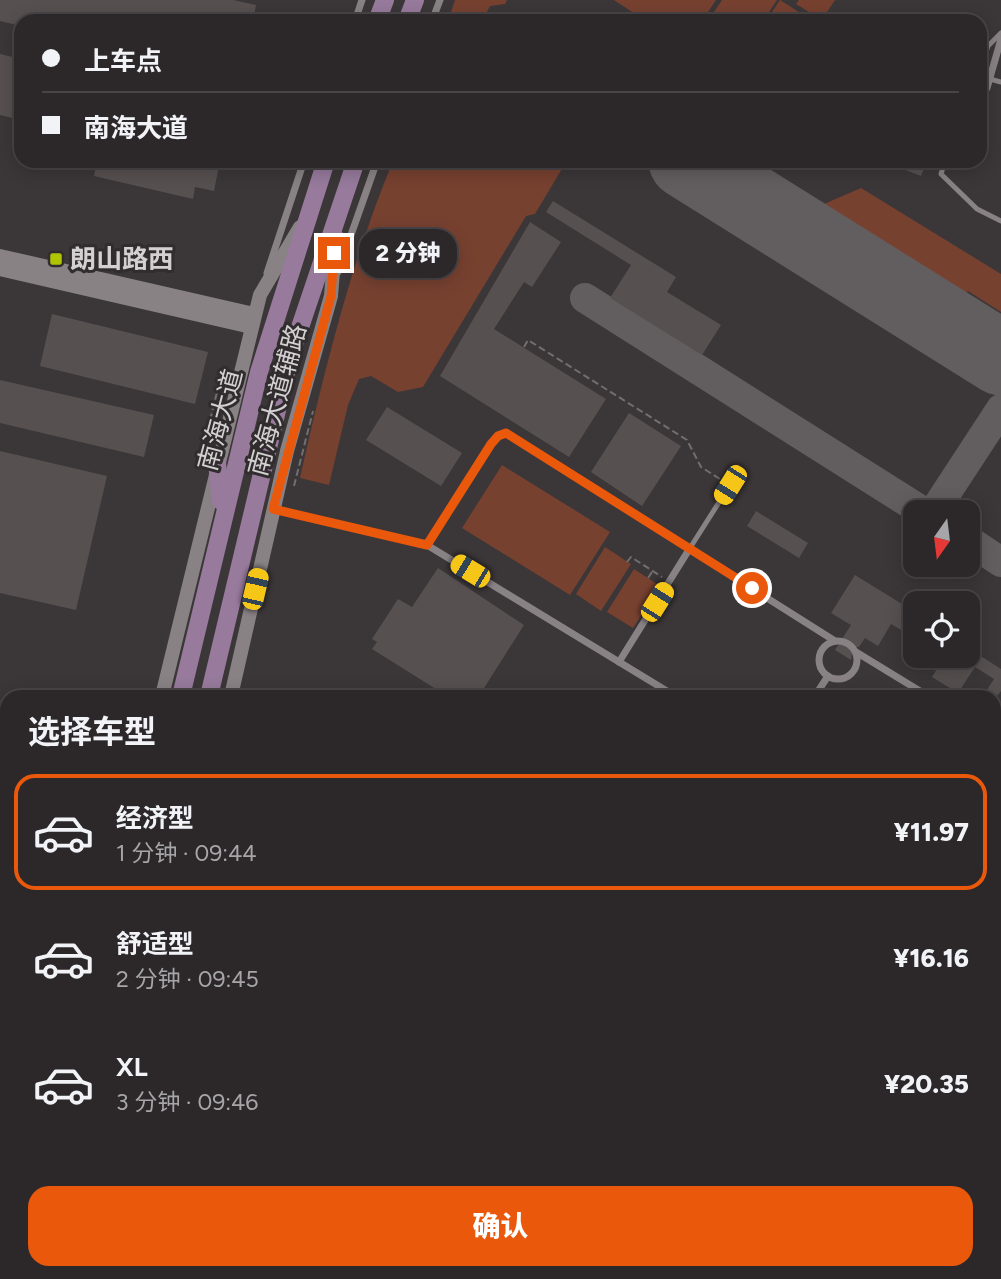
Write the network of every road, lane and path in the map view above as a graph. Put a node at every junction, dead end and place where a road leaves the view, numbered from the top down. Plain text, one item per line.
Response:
1 (1001, 33) edge
2 (1001, 39) edge
3 (987, 49) edge
4 (990, 79) junction
5 (1001, 82) edge
6 (987, 88) dead end
7 (302, 168) edge
8 (323, 168) edge
9 (353, 168) edge
10 (375, 168) edge
11 (943, 168) edge
12 (338, 209) junction
13 (307, 214) junction
14 (1001, 221) edge
15 (0, 256) edge
16 (0, 269) edge
17 (260, 295) junction
18 (331, 296) junction
19 (253, 321) junction
20 (523, 347) dead end
21 (220, 380) dead end
22 (314, 403) dead end
23 (209, 462) junction
24 (730, 485) joint
25 (294, 486) dead end
26 (273, 509) junction
27 (222, 515) junction
28 (427, 545) junction
29 (690, 548) junction
30 (627, 562) dead end
31 (653, 571) junction
32 (648, 578) dead end
33 (669, 582) junction
34 (835, 640) junction
35 (855, 651) junction
36 (619, 662) junction
37 (828, 676) junction
38 (163, 690) edge
39 (182, 690) edge
40 (210, 690) edge
41 (231, 690) edge
42 (664, 690) edge
43 (819, 690) edge
44 (918, 690) edge

1 - 3 lane
2 - 4 street
4 - 5 lane
4 - 6 street
7 - 17 street
8 - 13 main road, 南海大道
9 - 12 main road, 南海大道
10 - 18 street, 南海大道辅路
11 - 14 lane
12 - 18 main road, 南海大道
12 - 40 main road, 南海大道
13 - 17 main road, 南海大道辅路
13 - 27 main road, 南海大道
15 - 19 main road
16 - 19 main road
17 - 19 main road, 南海大道辅路
18 - 26 main road, 南海大道辅路
19 - 23 main road, 南海大道辅路
20 - 24 path
21 - 23 path
22 - 25 path
23 - 27 main road
23 - 38 main road, 南海大道辅路
24 - 29 lane
26 - 28 street
26 - 41 main road, 南海大道辅路
27 - 39 main road, 南海大道
28 - 29 street
28 - 36 street
29 - 33 street
29 - 34 street
30 - 31 path
31 - 32 path
31 - 33 path
33 - 36 street
34 - 35 street
34 - 37 street
35 - 37 street
35 - 44 street
36 - 42 street
37 - 43 street

